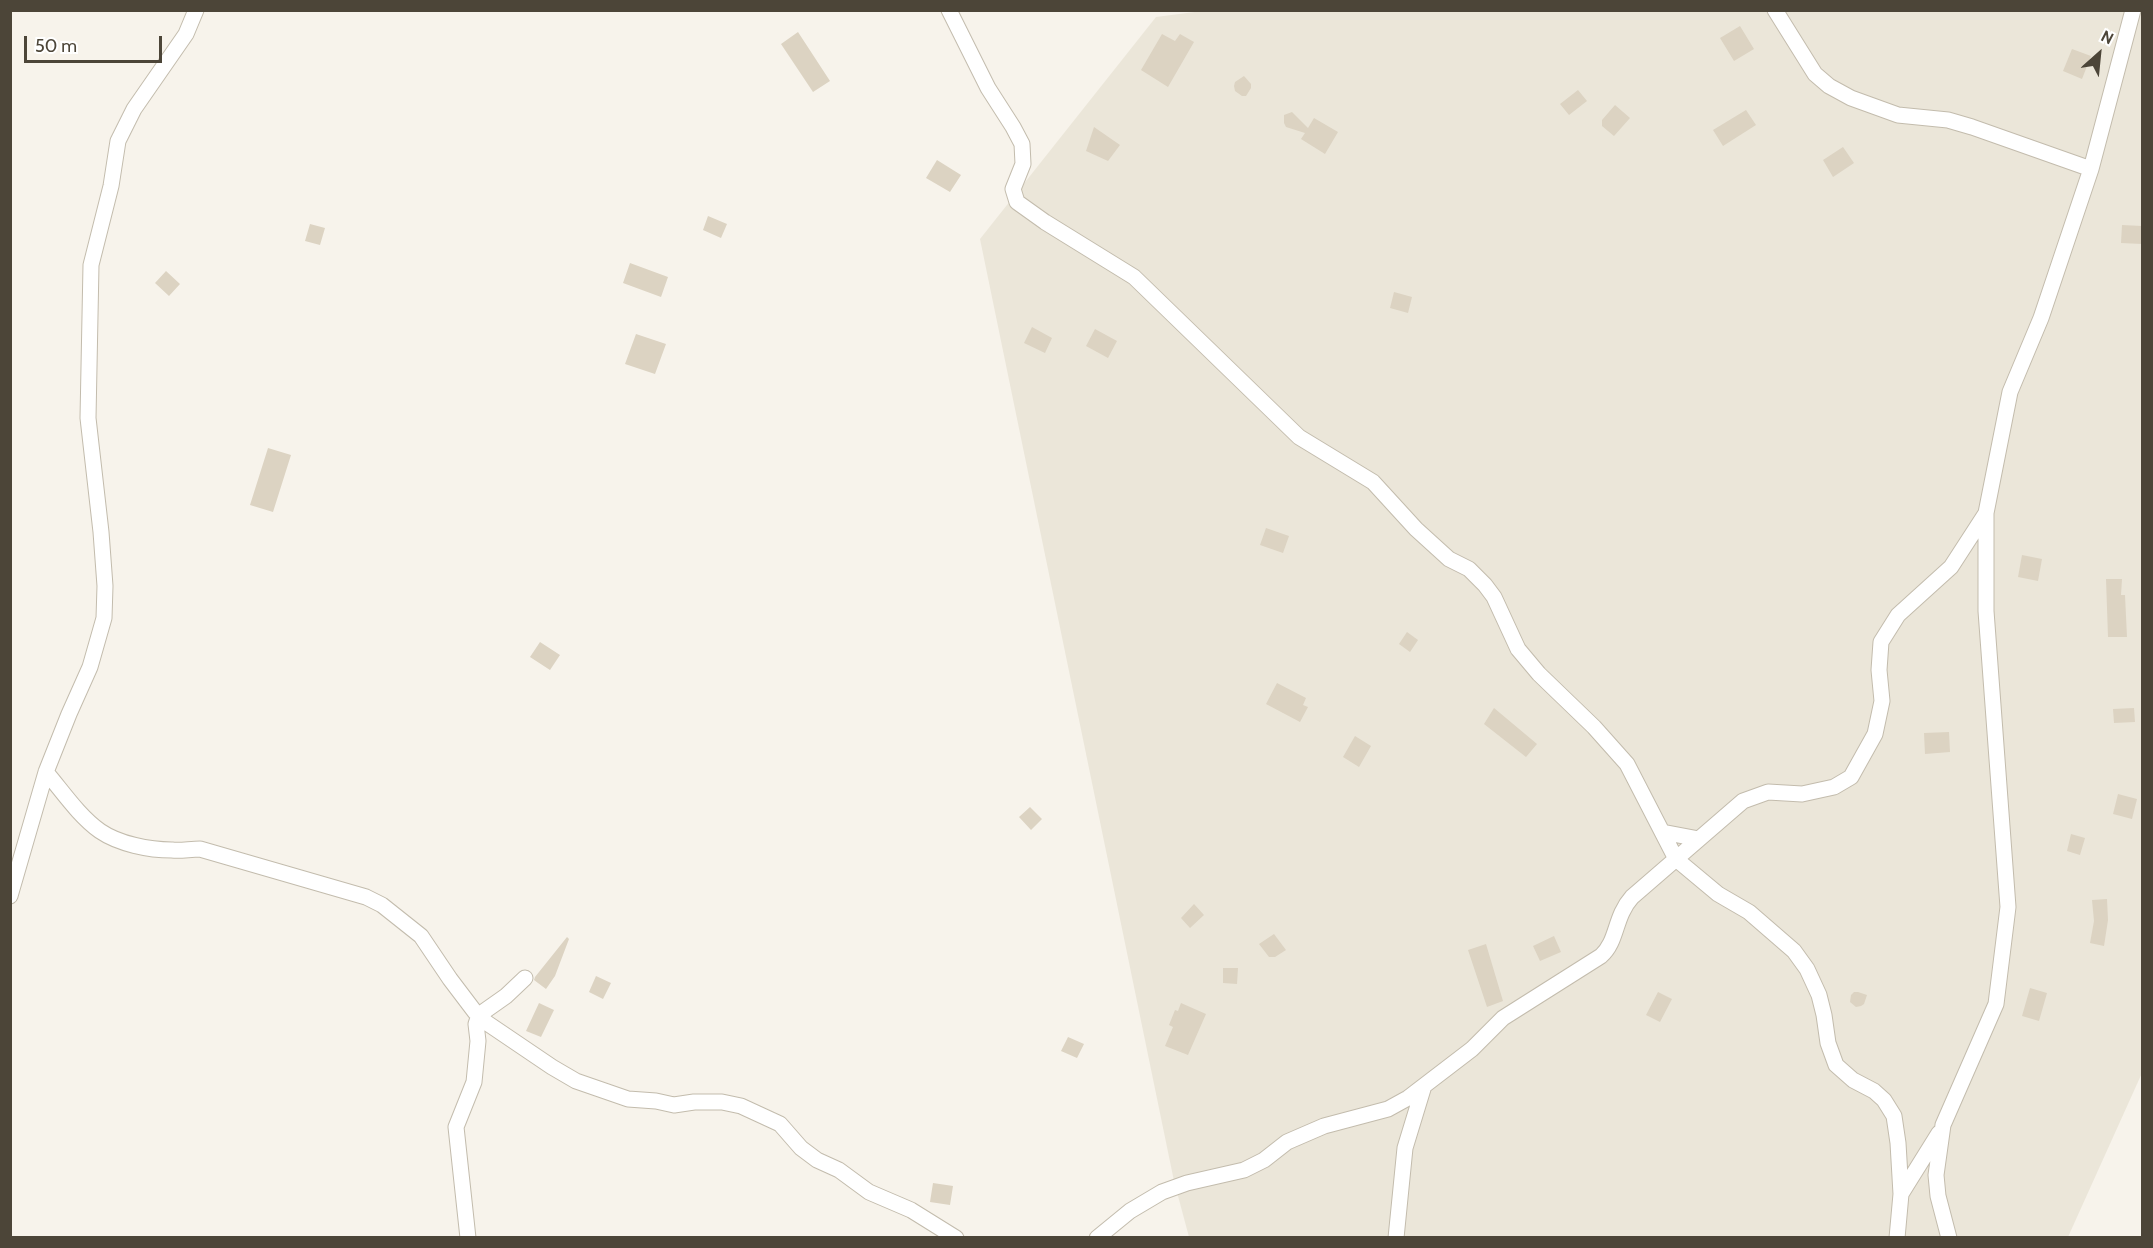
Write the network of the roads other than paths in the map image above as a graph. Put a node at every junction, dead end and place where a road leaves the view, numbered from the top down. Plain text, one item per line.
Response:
1 (196, 10) edge
2 (949, 10) edge
3 (1775, 10) edge
4 (2133, 10) edge
5 (2091, 169) junction
6 (1986, 513) junction
7 (46, 772) junction
8 (1662, 832) junction
9 (1699, 838) junction
10 (1676, 859) junction
11 (10, 896) edge
12 (525, 978) dead end
13 (479, 1015) junction
14 (1423, 1089) junction
15 (1943, 1125) junction
16 (1901, 1194) junction
17 (468, 1238) edge
18 (956, 1238) edge
19 (1097, 1238) edge
20 (1396, 1238) edge
21 (1897, 1238) edge
22 (1949, 1238) edge

1 - 7 street
2 - 8 street
3 - 5 street
4 - 5 street
5 - 6 street
6 - 9 street
6 - 15 street
7 - 11 street
7 - 13 street
8 - 9 street
8 - 10 street
9 - 10 street
10 - 14 street
10 - 16 street
12 - 13 street
13 - 17 street
13 - 18 street
14 - 19 street
14 - 20 street
15 - 16 street
15 - 22 street
16 - 21 street

